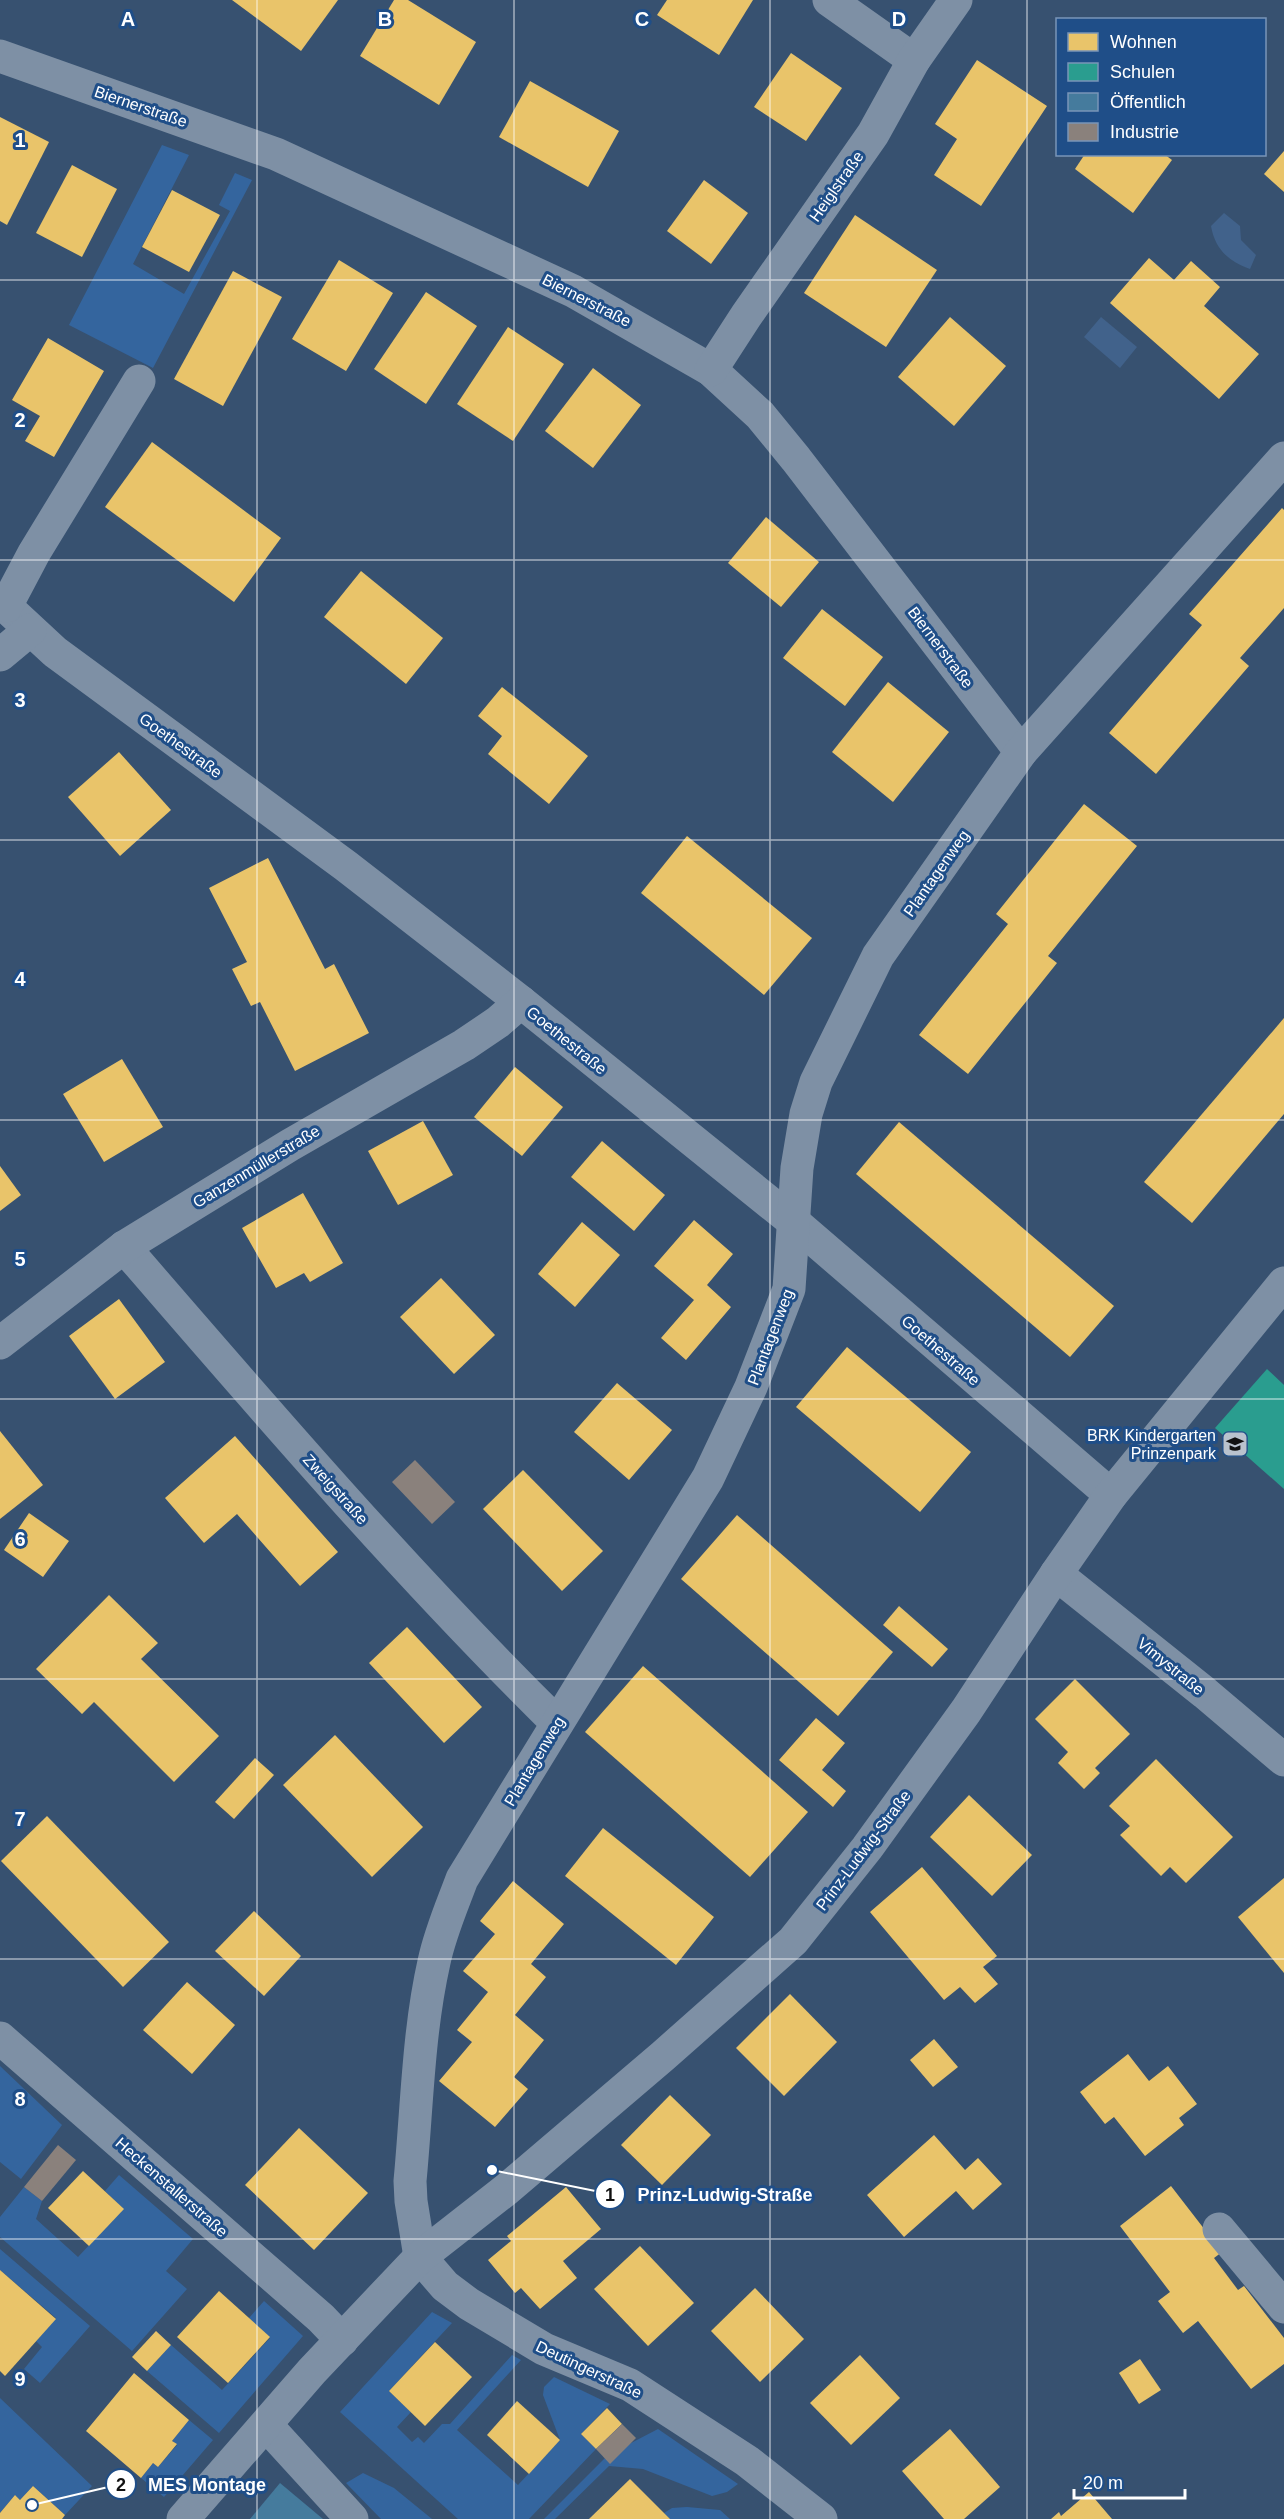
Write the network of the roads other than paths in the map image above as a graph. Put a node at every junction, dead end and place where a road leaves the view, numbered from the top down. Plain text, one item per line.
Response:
1 (829, 0) edge
2 (956, 0) edge
3 (0, 56) edge
4 (914, 60) junction
5 (711, 370) junction
6 (139, 381) dead end
7 (1284, 458) edge
8 (3, 604) edge
9 (30, 630) junction
10 (0, 655) edge
11 (1021, 752) junction
12 (521, 1002) junction
13 (795, 1223) junction
14 (124, 1247) junction
15 (1284, 1283) edge
16 (0, 1343) edge
17 (1110, 1496) junction
18 (1056, 1574) junction
19 (557, 1723) junction
20 (1284, 1760) edge
21 (0, 2038) edge
22 (1219, 2229) dead end
23 (420, 2257) junction
24 (1284, 2307) edge
25 (342, 2340) junction
26 (266, 2425) junction
27 (183, 2519) edge
28 (352, 2519) edge
29 (821, 2519) edge

1 - 4 street
2 - 4 street, Heiglstraße
3 - 5 street, Biernerstraße
4 - 5 street, Heiglstraße
5 - 11 street, Biernerstraße
6 - 8 street, Goethestraße
7 - 11 street, Plantagenweg
8 - 9 street, Goethestraße
9 - 10 street
9 - 12 street, Goethestraße
11 - 13 street, Plantagenweg
12 - 13 street, Goethestraße
12 - 14 street, Ganzenmüllerstraße
13 - 17 street, Goethestraße
13 - 19 street, Plantagenweg
14 - 16 street, Ganzenmüllerstraße
14 - 19 street, Zweigstraße
15 - 17 street, Prinz-Ludwig-Straße
17 - 18 street, Prinz-Ludwig-Straße
18 - 20 street, Vimystraße
18 - 23 street, Prinz-Ludwig-Straße
19 - 23 street, Plantagenweg
21 - 25 street, Heckenstallerstraße
22 - 24 street
23 - 25 street, Prinz-Ludwig-Straße
23 - 29 street, Deutingerstraße
25 - 26 street, Prinz-Ludwig-Straße
26 - 27 street, Prinz-Ludwig-Straße
26 - 28 street

